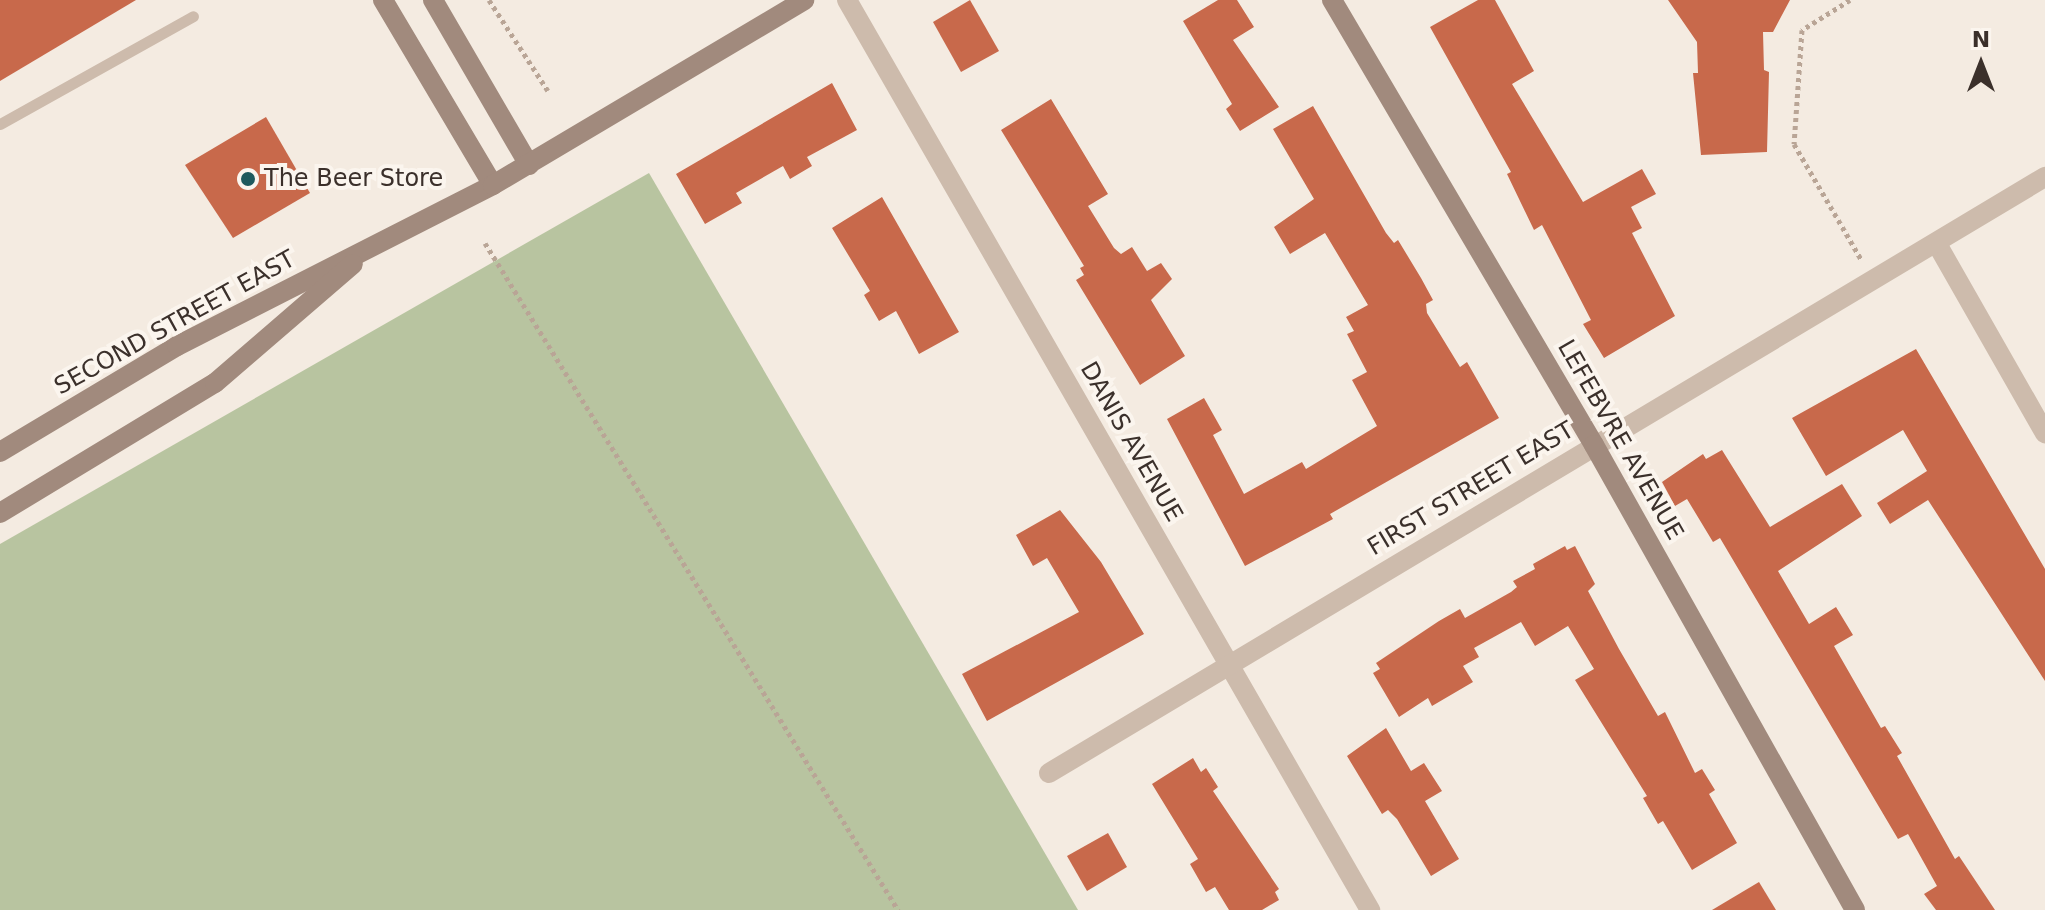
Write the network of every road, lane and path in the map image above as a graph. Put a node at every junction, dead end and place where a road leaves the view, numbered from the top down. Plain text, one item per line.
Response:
1 (383, 0) edge
2 (433, 0) edge
3 (489, 0) edge
4 (804, 0) edge
5 (847, 0) edge
6 (1332, 0) edge
7 (1850, 0) edge
8 (193, 16) dead end
9 (548, 91) dead end
10 (0, 124) edge
11 (529, 165) junction
12 (2045, 177) edge
13 (493, 185) junction
14 (485, 243) dead end
15 (377, 244) junction
16 (1937, 244) junction
17 (1874, 281) junction
18 (2045, 433) edge
19 (1594, 445) junction
20 (0, 452) edge
21 (0, 513) edge
22 (1229, 664) junction
23 (1049, 773) dead end
24 (898, 910) edge
25 (1370, 910) edge
26 (1855, 910) edge

1 - 13 street
2 - 11 street
3 - 9 path
4 - 11 street, SECOND STREET EAST
5 - 22 street, DANIS AVENUE
6 - 19 street, LEFEBVRE AVENUE
7 - 17 path
8 - 10 lane
11 - 13 street, SECOND STREET EAST
12 - 16 street, FIRST STREET EAST
13 - 15 street, SECOND STREET EAST
14 - 24 path
15 - 20 street, SECOND STREET EAST
15 - 21 street, SECOND STREET EAST
16 - 17 street, FIRST STREET EAST
16 - 18 street
17 - 19 street, FIRST STREET EAST
19 - 22 street, FIRST STREET EAST
19 - 26 street, LEFEBVRE AVENUE
22 - 23 street, FIRST STREET EAST
22 - 25 street, DANIS AVENUE

